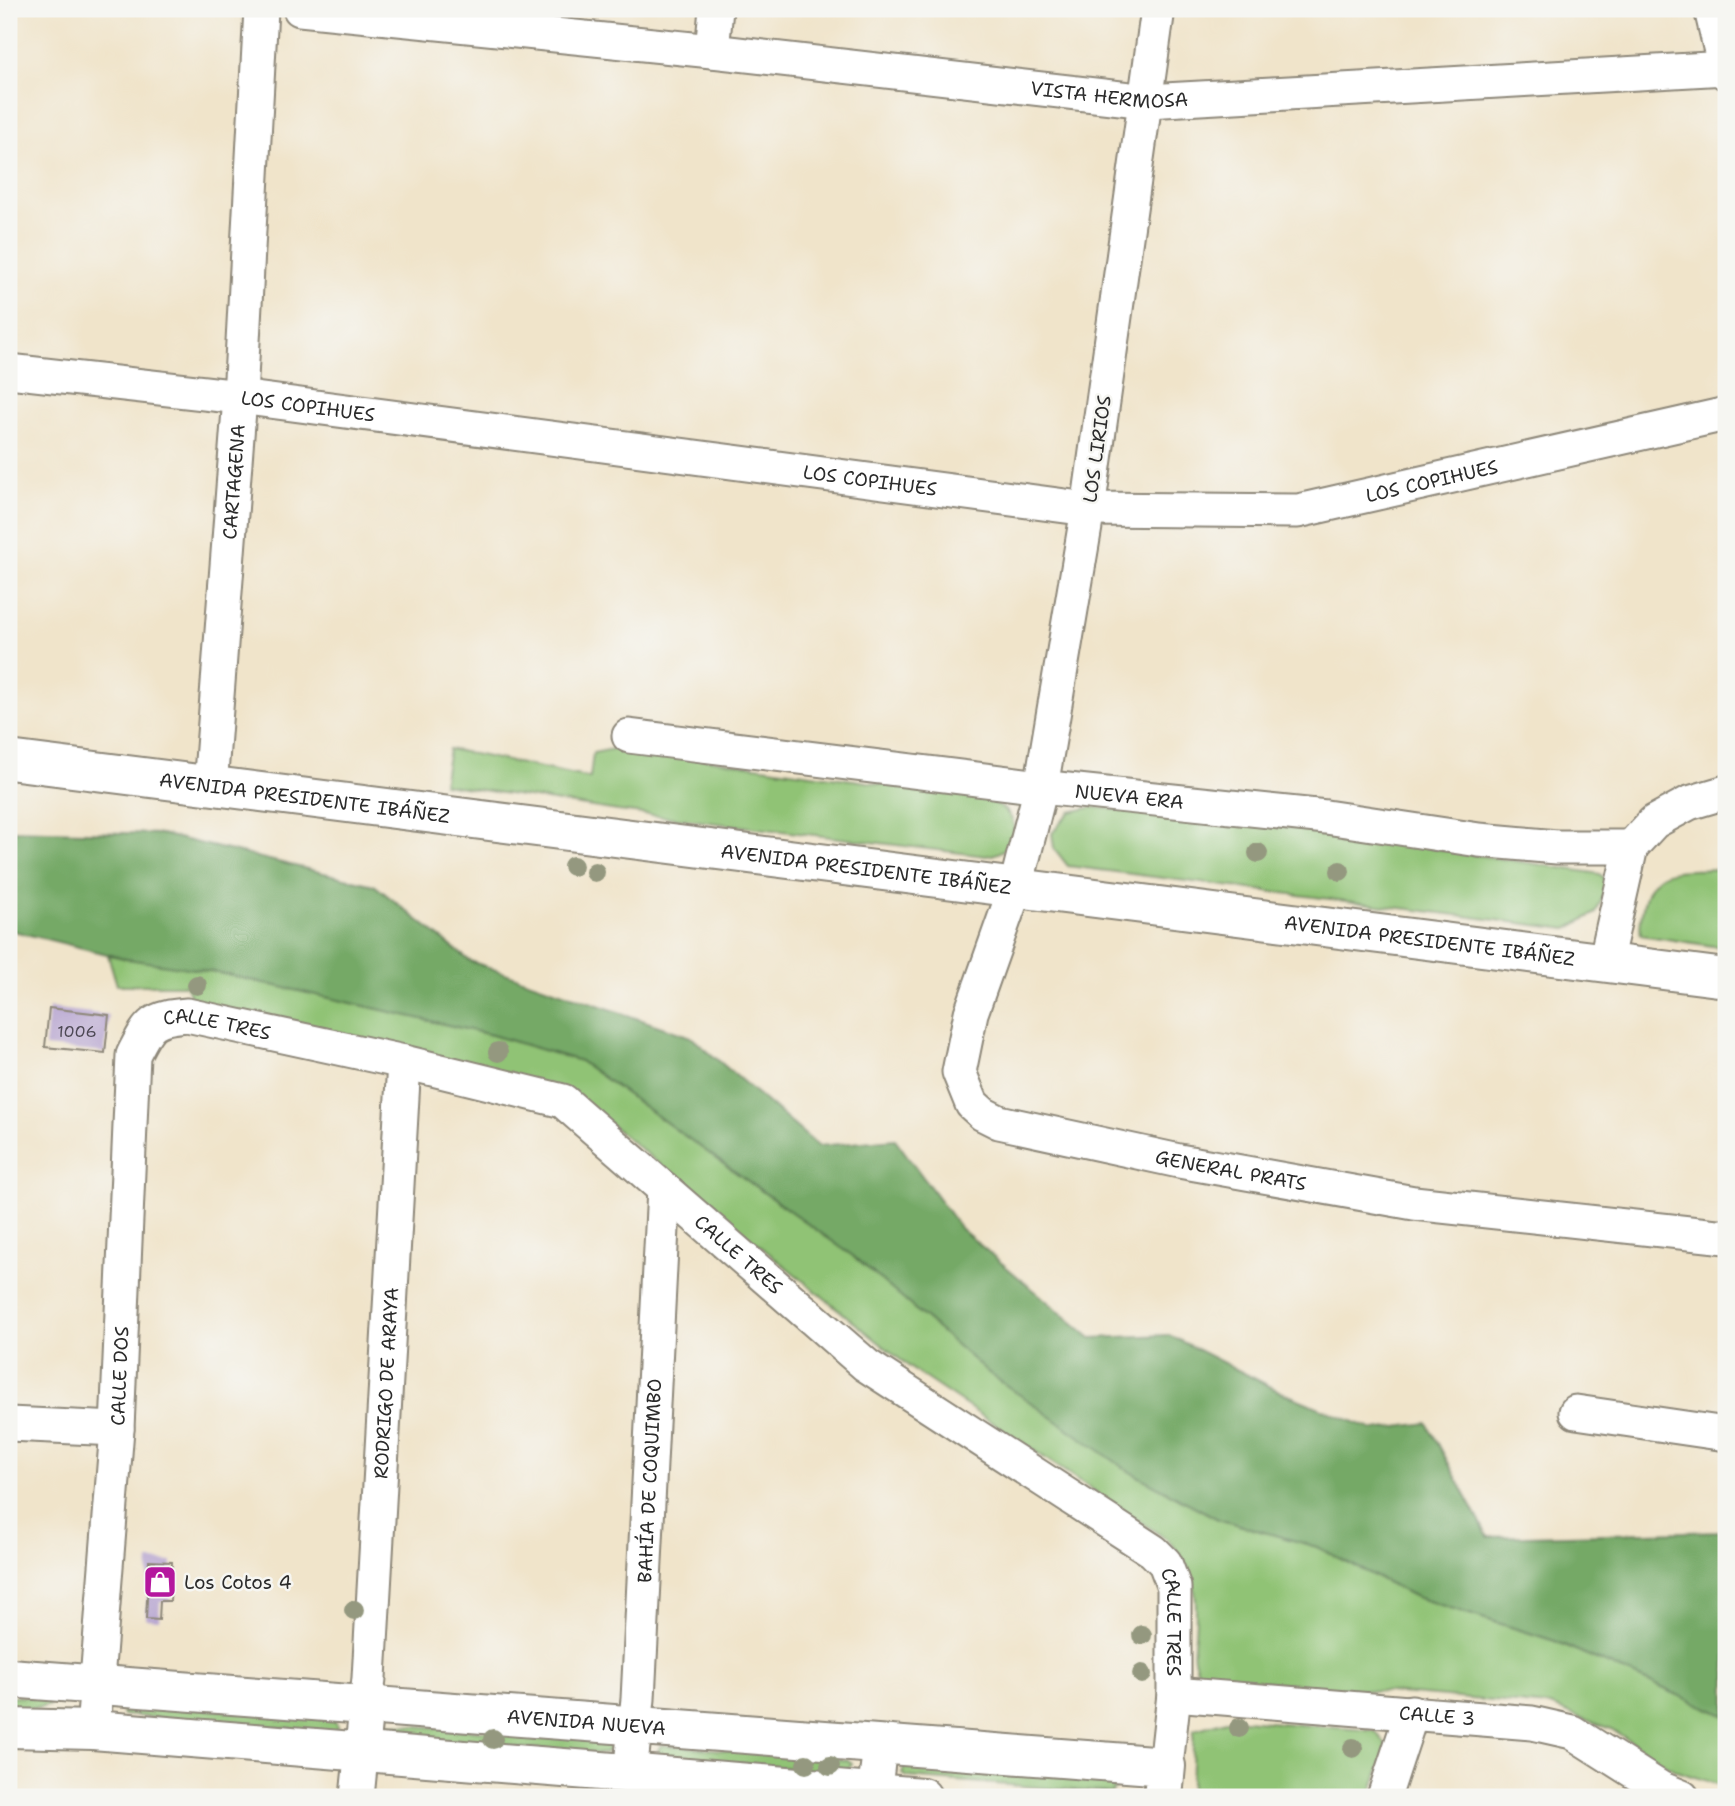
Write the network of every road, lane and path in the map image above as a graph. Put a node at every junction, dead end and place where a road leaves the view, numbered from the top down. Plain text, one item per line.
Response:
1 (261, 9) edge
2 (300, 9) edge
3 (716, 9) edge
4 (1158, 9) edge
5 (1712, 9) edge
6 (495, 19) edge
7 (712, 51) junction
8 (1726, 70) edge
9 (1147, 101) junction
10 (9, 371) edge
11 (240, 397) junction
12 (1726, 414) edge
13 (1088, 509) junction
14 (629, 736) dead end
15 (9, 760) edge
16 (210, 787) junction
17 (1041, 787) junction
18 (1726, 792) edge
19 (1631, 847) junction
20 (1016, 886) junction
21 (1605, 963) junction
22 (1726, 978) edge
23 (148, 1025) joint
24 (404, 1062) junction
25 (664, 1189) junction
26 (1726, 1237) edge
27 (1576, 1412) dead end
28 (9, 1424) edge
29 (117, 1429) junction
30 (1726, 1434) edge
31 (9, 1678) edge
32 (97, 1684) junction
33 (1174, 1694) junction
34 (366, 1705) junction
35 (1412, 1712) junction
36 (635, 1725) junction
37 (9, 1728) edge
38 (93, 1730) junction
39 (880, 1745) junction
40 (361, 1752) junction
41 (630, 1774) junction
42 (1164, 1782) edge
43 (874, 1795) edge
44 (357, 1797) edge
45 (922, 1797) edge
46 (1384, 1797) edge
47 (1682, 1797) edge

1 - 11 street, CARTAGENA
2 - 6 street, VISTA HERMOSA
3 - 7 street
4 - 9 street, LOS LIRIOS
5 - 8 street
6 - 7 street, VISTA HERMOSA
7 - 9 street, VISTA HERMOSA
8 - 9 street, VISTA HERMOSA
9 - 13 street, LOS LIRIOS
10 - 11 street, LOS COPIHUES
11 - 13 street, LOS COPIHUES
11 - 16 street, CARTAGENA
12 - 13 street, LOS COPIHUES
13 - 17 street, LOS LIRIOS
14 - 17 street, NUEVA ERA
15 - 16 street, AVENIDA PRESIDENTE IBÁÑEZ
16 - 20 street, AVENIDA PRESIDENTE IBÁÑEZ
17 - 19 street, NUEVA ERA
17 - 20 street, LOS LIRIOS
18 - 19 street
19 - 21 street
20 - 21 street, AVENIDA PRESIDENTE IBÁÑEZ
20 - 26 street, GENERAL PRATS
21 - 22 street, AVENIDA PRESIDENTE IBÁÑEZ
23 - 24 street, CALLE TRES
23 - 29 street, CALLE DOS
24 - 25 street, CALLE TRES
24 - 34 street, RODRIGO DE ARAYA
25 - 33 street, CALLE TRES
25 - 36 street, BAHÍA DE COQUIMBO
27 - 30 street
28 - 29 street
29 - 32 street, CALLE DOS
31 - 32 street, AVENIDA NUEVA
32 - 34 street, AVENIDA NUEVA
32 - 38 street, CALLE DOS
33 - 35 street, CALLE 3
33 - 42 street, CALLE TRES
34 - 36 street, AVENIDA NUEVA
34 - 40 street, RODRIGO DE ARAYA
35 - 46 street
35 - 47 street, CALLE 3
36 - 39 street, AVENIDA NUEVA
36 - 41 street, BAHÍA DE COQUIMBO
37 - 38 street
38 - 40 street
39 - 42 street, AVENIDA NUEVA
39 - 43 street
40 - 41 street
40 - 44 street, RODRIGO DE ARAYA
41 - 43 street
43 - 45 street

